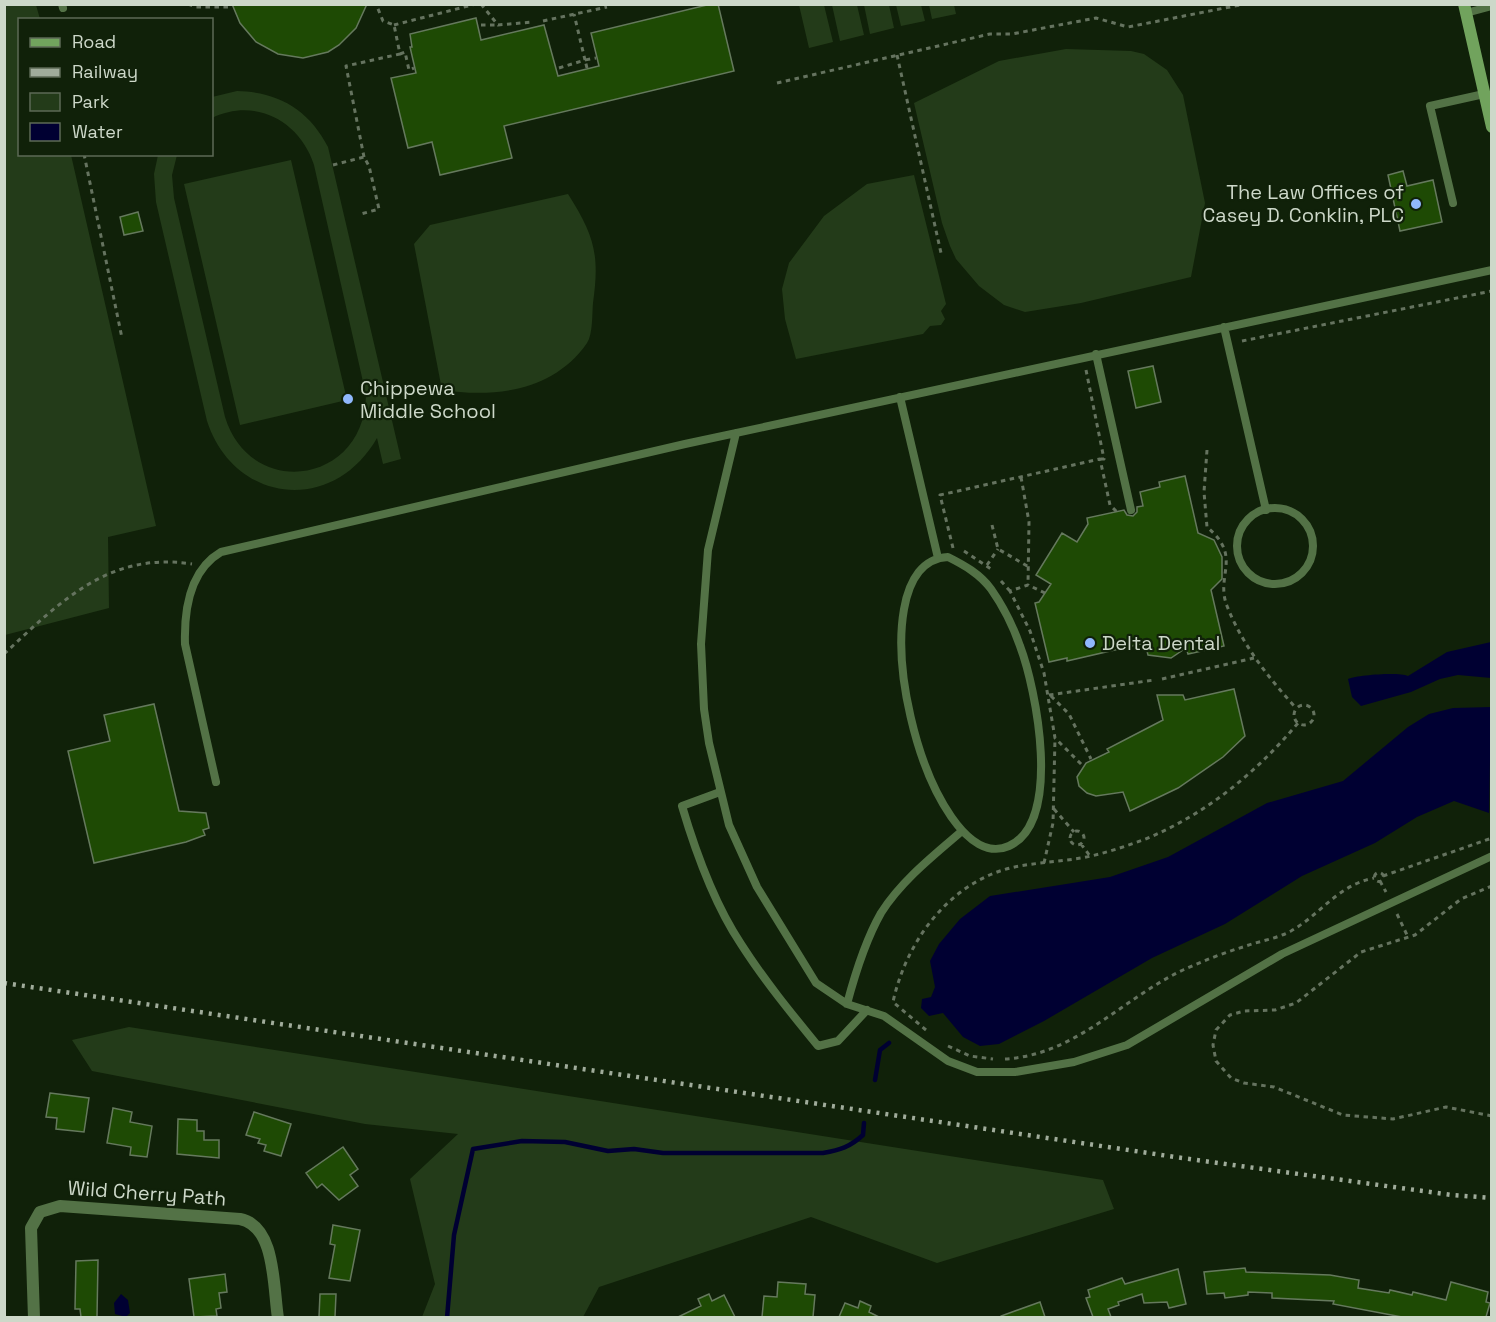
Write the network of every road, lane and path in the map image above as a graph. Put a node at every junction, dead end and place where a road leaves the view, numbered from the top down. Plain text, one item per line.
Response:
1 (188, 4) edge
2 (376, 4) edge
3 (476, 4) edge
4 (481, 4) edge
5 (1245, 4) edge
6 (210, 6) edge
7 (1491, 6) edge
8 (229, 7) dead end
9 (607, 7) dead end
10 (1465, 9) edge
11 (574, 14) junction
12 (543, 21) dead end
13 (533, 22) dead end
14 (394, 25) junction
15 (481, 25) dead end
16 (498, 25) junction
17 (400, 54) junction
18 (897, 55) junction
19 (596, 58) dead end
20 (585, 60) junction
21 (414, 68) dead end
22 (559, 68) dead end
23 (586, 68) dead end
24 (777, 82) dead end
25 (1484, 94) junction
26 (1491, 128) edge
27 (84, 156) edge
28 (364, 157) junction
29 (333, 165) dead end
30 (1453, 203) dead end
31 (361, 214) dead end
32 (941, 252) dead end
33 (1491, 270) edge
34 (1491, 291) edge
35 (1224, 327) junction
36 (122, 338) dead end
37 (1242, 341) dead end
38 (1096, 354) junction
39 (1088, 370) dead end
40 (900, 397) junction
41 (736, 433) junction
42 (1207, 450) dead end
43 (1100, 459) junction
44 (1021, 477) junction
45 (1131, 510) dead end
46 (1266, 510) junction
47 (1117, 512) dead end
48 (992, 525) dead end
49 (953, 548) dead end
50 (998, 549) junction
51 (938, 558) junction
52 (203, 565) junction
53 (987, 565) dead end
54 (1029, 567) junction
55 (1028, 585) junction
56 (1045, 593) dead end
57 (4, 654) edge
58 (1254, 658) junction
59 (1162, 678) dead end
60 (1154, 680) dead end
61 (1049, 695) junction
62 (1296, 708) junction
63 (1298, 723) junction
64 (1055, 738) junction
65 (1091, 759) dead end
66 (1083, 766) dead end
67 (216, 782) dead end
68 (720, 792) junction
69 (1054, 809) junction
70 (962, 831) junction
71 (1074, 832) junction
72 (1491, 838) edge
73 (1081, 844) junction
74 (1090, 856) junction
75 (1491, 856) edge
76 (1044, 863) junction
77 (1374, 878) junction
78 (1381, 878) junction
79 (1491, 886) edge
80 (1386, 892) dead end
81 (1396, 914) dead end
82 (1408, 937) junction
83 (847, 1004) junction
84 (867, 1010) junction
85 (933, 1035) dead end
86 (940, 1040) dead end
87 (1491, 1116) edge
88 (34, 1317) edge
89 (278, 1317) edge

1 - 6 path
2 - 14 path
3 - 14 path
4 - 16 path
5 - 18 path
6 - 8 path
7 - 10 lane
9 - 11 path
10 - 25 main road
11 - 12 path
11 - 20 path
13 - 16 path
14 - 17 path
15 - 16 path
17 - 21 path
17 - 28 path
18 - 24 path
18 - 32 path
19 - 20 path
20 - 22 path
20 - 23 path
25 - 26 main road
25 - 30 lane
27 - 36 path
28 - 29 path
28 - 31 path
33 - 35 lane
34 - 37 path
35 - 38 lane
35 - 46 lane
38 - 40 lane
38 - 45 lane
39 - 43 path
40 - 41 lane
40 - 51 lane
41 - 52 lane
41 - 68 lane
42 - 58 path
43 - 44 path
43 - 47 path
44 - 49 path
44 - 54 path
46 - 46 lane
48 - 50 path
50 - 53 path
50 - 54 path
51 - 70 lane
51 - 70 lane
52 - 57 path
52 - 67 lane
54 - 55 path
55 - 56 path
55 - 61 path
58 - 59 path
58 - 62 path
60 - 61 path
61 - 64 path
61 - 65 path
62 - 63 path
62 - 63 path
63 - 74 path
64 - 66 path
64 - 69 path
68 - 83 lane
68 - 84 lane
69 - 71 path
69 - 76 path
70 - 83 lane
71 - 73 path
71 - 73 path
72 - 78 path
73 - 74 path
74 - 76 path
75 - 84 lane
76 - 85 path
77 - 78 path
77 - 78 path
77 - 86 path
78 - 80 path
79 - 82 path
81 - 82 path
82 - 87 path
83 - 84 lane
88 - 89 street, Wild Cherry Path

